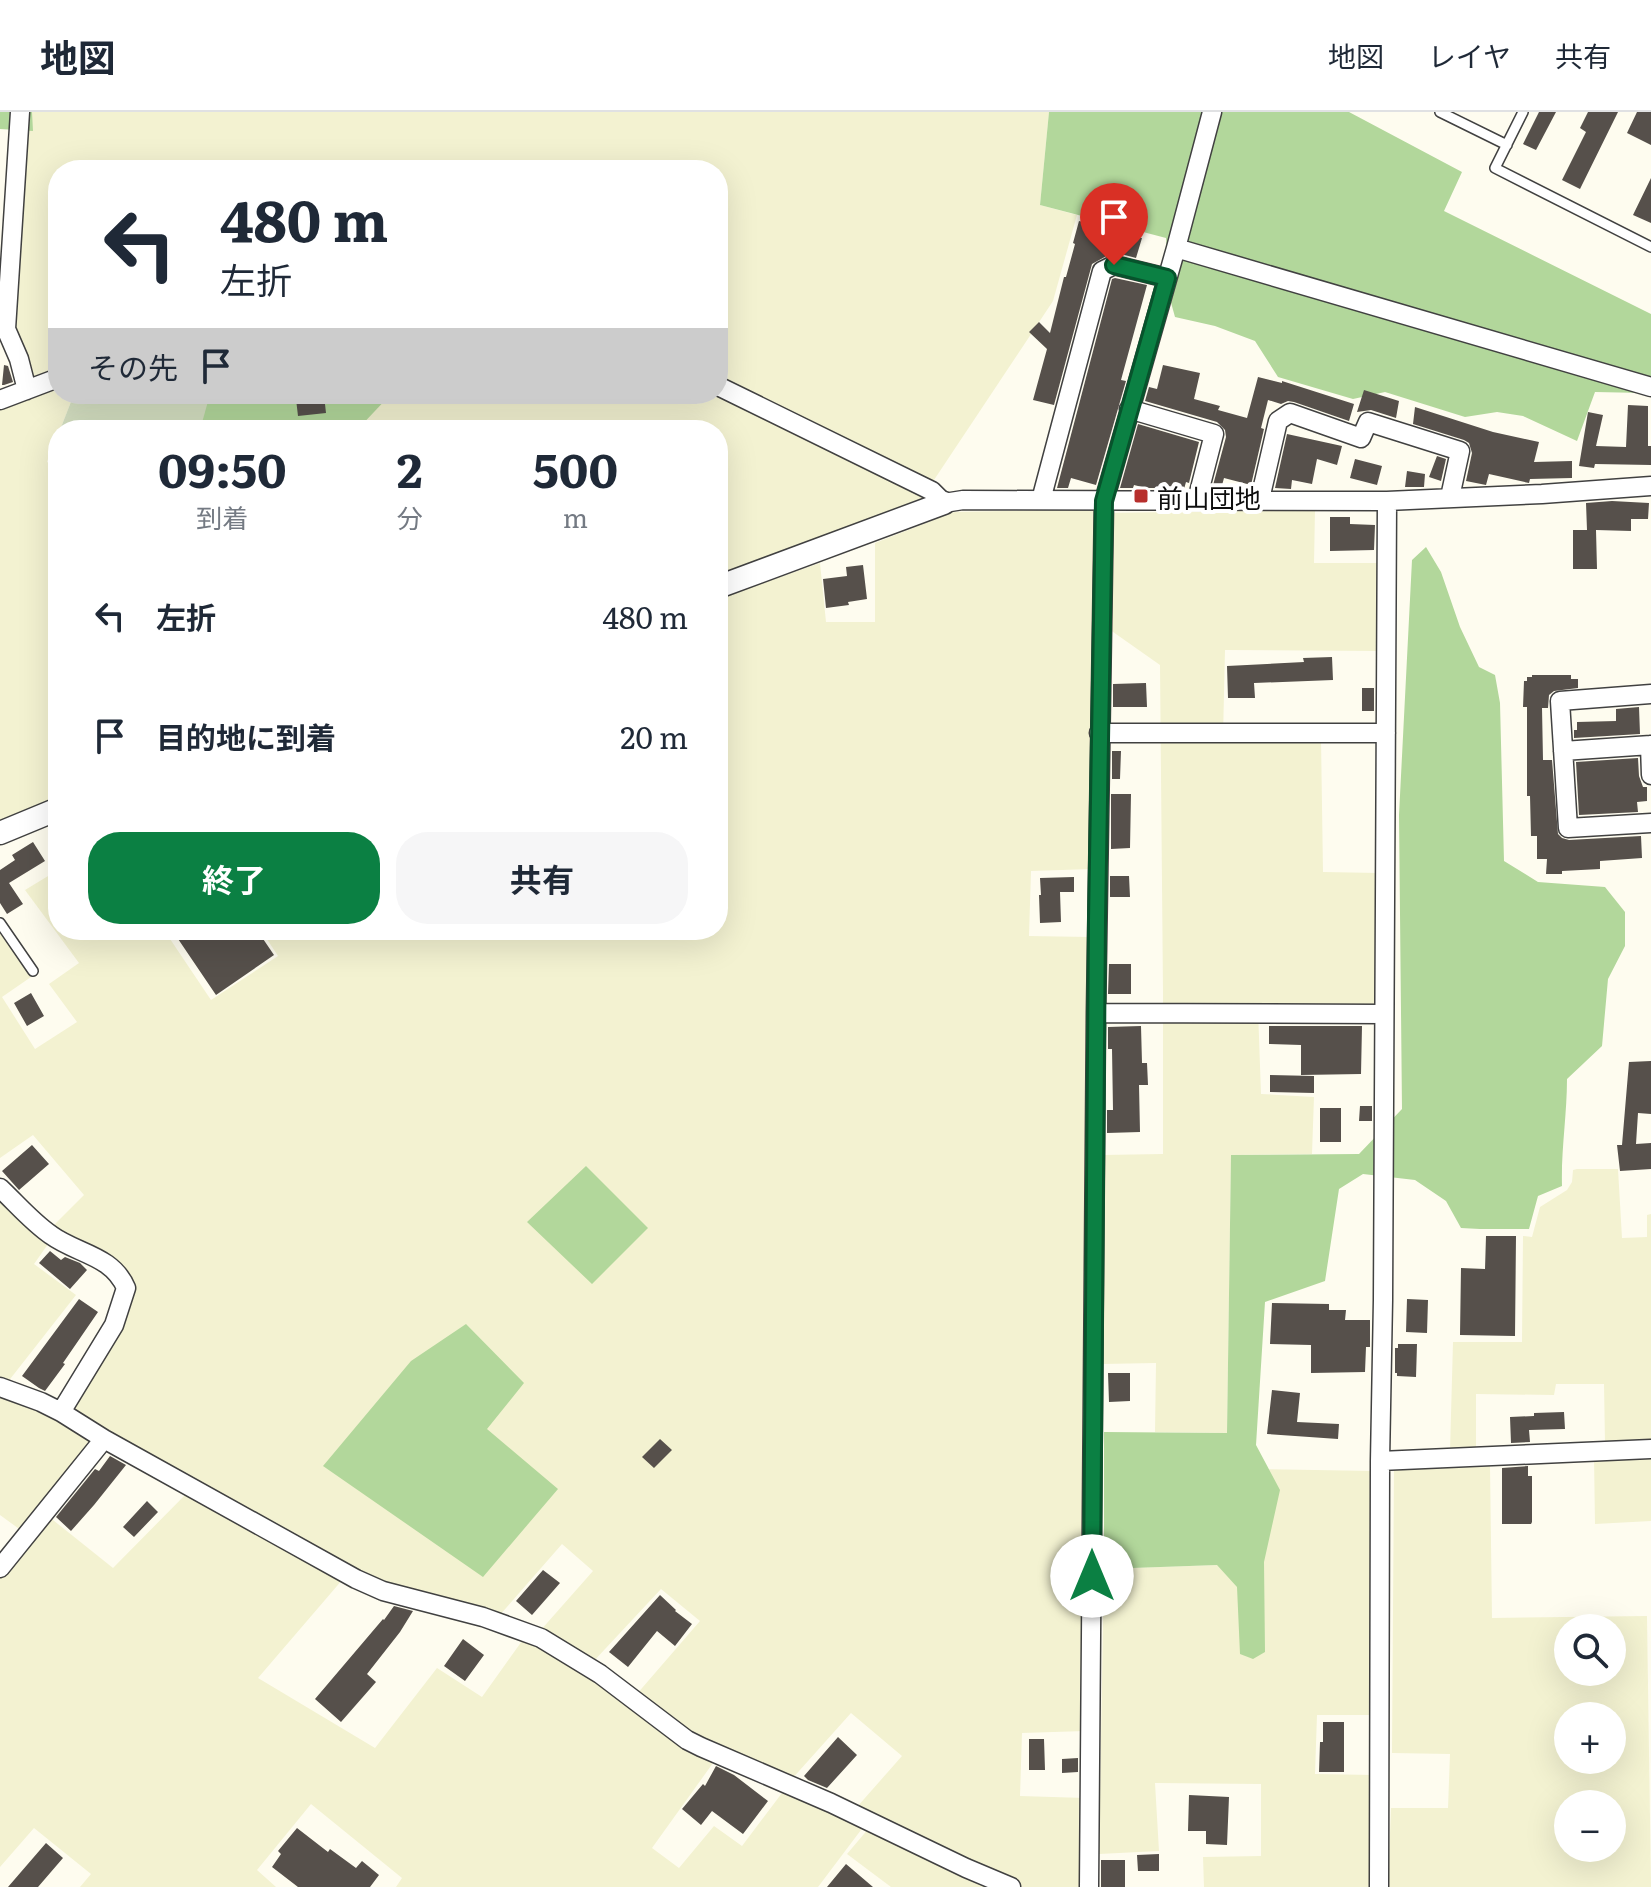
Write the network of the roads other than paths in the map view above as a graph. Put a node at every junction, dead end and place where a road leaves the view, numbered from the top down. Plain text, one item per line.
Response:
1 (20, 112) edge
2 (1212, 112) edge
3 (1440, 112) edge
4 (1523, 112) edge
5 (1507, 145) junction
6 (1651, 247) edge
7 (1176, 248) junction
8 (1167, 278) junction
9 (48, 382) edge
10 (1651, 387) edge
11 (27, 390) junction
12 (728, 391) edge
13 (0, 400) edge
14 (1129, 409) junction
15 (1651, 486) edge
16 (1450, 497) junction
17 (1260, 499) junction
18 (1041, 500) junction
19 (1197, 500) junction
20 (1104, 501) junction
21 (1387, 501) junction
22 (944, 503) junction
23 (728, 583) edge
24 (1651, 694) edge
25 (1099, 733) junction
26 (1386, 733) junction
27 (1650, 745) edge
28 (1563, 751) junction
29 (1651, 775) edge
30 (48, 813) edge
31 (1651, 823) edge
32 (0, 833) edge
33 (0, 923) edge
34 (33, 971) dead end
35 (1096, 1013) junction
36 (1384, 1014) junction
37 (0, 1188) edge
38 (0, 1387) edge
39 (61, 1412) junction
40 (104, 1439) junction
41 (1651, 1449) edge
42 (1380, 1461) junction
43 (0, 1568) edge
44 (1011, 1887) edge
45 (1089, 1887) edge
46 (1379, 1887) edge

1 - 11 street
2 - 7 street
3 - 5 lane
4 - 5 lane
5 - 6 lane
7 - 8 street
7 - 10 street
8 - 14 street
8 - 18 street
9 - 11 street
11 - 13 street
12 - 22 street
14 - 19 street
14 - 20 street
15 - 16 street
16 - 17 street
16 - 21 street
17 - 19 street
17 - 21 street
18 - 20 street
18 - 22 street
19 - 20 street
20 - 25 street
21 - 26 street
22 - 23 street
24 - 28 street
25 - 26 street
25 - 35 street
26 - 36 street
27 - 28 street
27 - 29 street
28 - 31 street
30 - 32 street
33 - 34 lane
35 - 36 street
35 - 45 street
36 - 42 street
37 - 39 street
38 - 39 street
39 - 40 street
40 - 43 street
40 - 44 street
41 - 42 street
42 - 46 street

